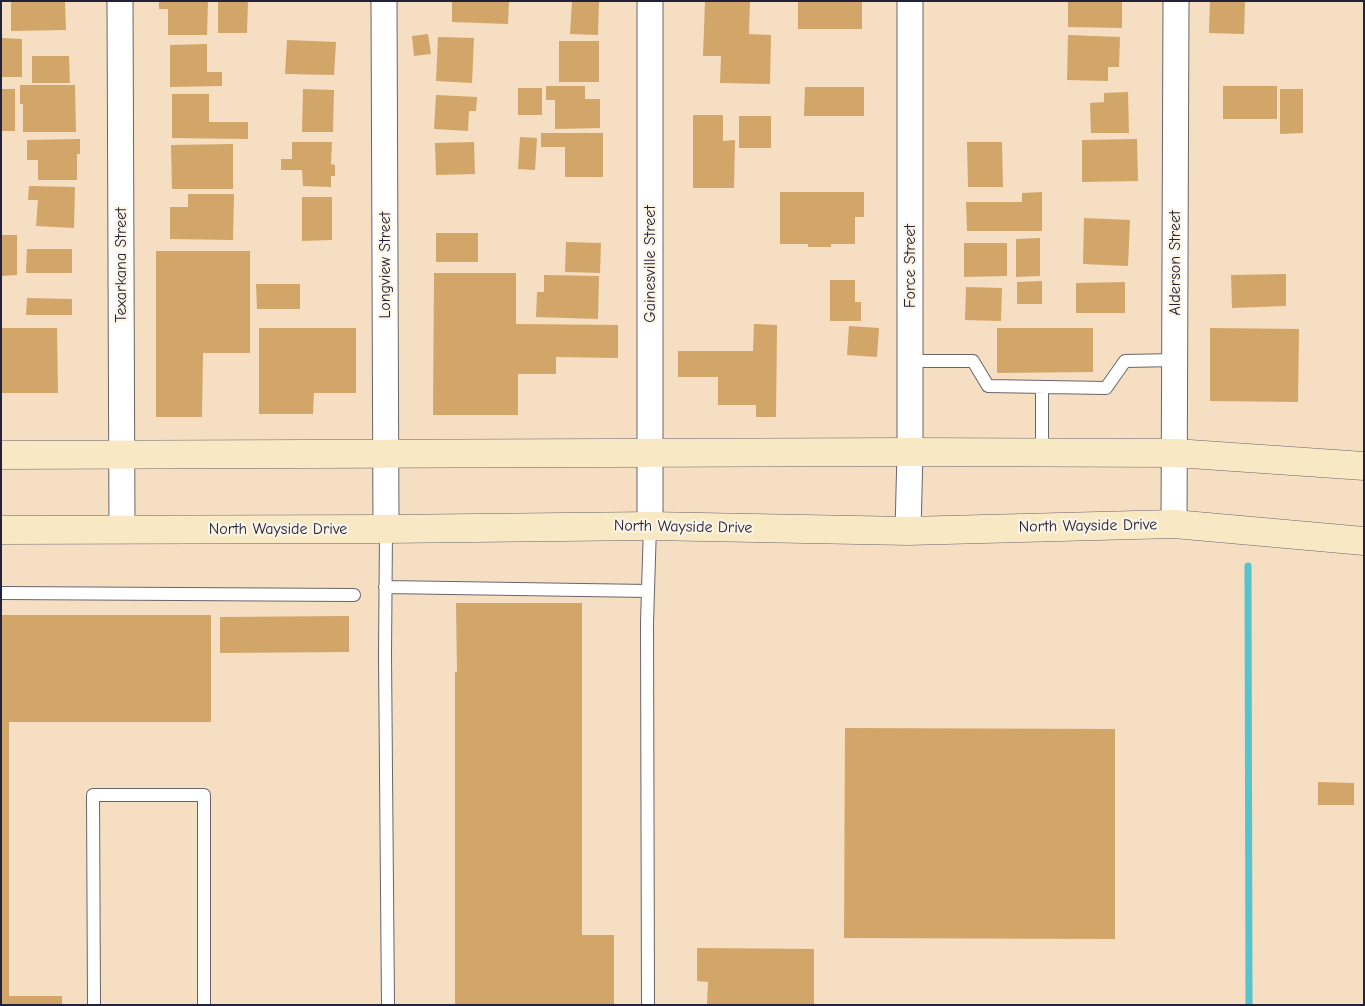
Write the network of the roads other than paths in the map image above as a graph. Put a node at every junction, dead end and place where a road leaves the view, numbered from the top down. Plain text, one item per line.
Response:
1 (120, 1) edge
2 (384, 1) edge
3 (650, 1) edge
4 (910, 1) edge
5 (1176, 1) edge
6 (1175, 360) junction
7 (910, 361) junction
8 (1042, 387) junction
9 (650, 452) junction
10 (910, 452) junction
11 (1042, 452) junction
12 (1174, 453) junction
13 (385, 454) junction
14 (1, 455) edge
15 (122, 455) junction
16 (1364, 466) edge
17 (1174, 524) junction
18 (650, 526) junction
19 (122, 528) junction
20 (386, 529) junction
21 (1, 530) edge
22 (908, 531) junction
23 (1364, 541) edge
24 (385, 587) junction
25 (648, 591) junction
26 (1, 593) edge
27 (354, 595) dead end
28 (94, 1005) edge
29 (204, 1005) edge
30 (388, 1005) edge
31 (648, 1005) edge

1 - 15 street, Texarkana Street
2 - 13 street, Longview Street
3 - 9 street, Gainesville Street
4 - 7 street, Force Street
5 - 6 street, Alderson Street
6 - 8 lane
6 - 12 street, Alderson Street
7 - 8 lane
7 - 10 street, Force Street
8 - 11 lane
9 - 10 main road
9 - 13 main road
9 - 18 street, Gainesville Street
10 - 11 main road
10 - 22 street, Force Street
11 - 12 main road
12 - 16 main road
12 - 17 street, Alderson Street
13 - 15 main road
13 - 20 street, Longview Street
14 - 15 main road
15 - 19 street, Texarkana Street
17 - 22 main road, North Wayside Drive
17 - 23 main road, North Wayside Drive
18 - 20 main road, North Wayside Drive
18 - 22 main road, North Wayside Drive
18 - 25 lane
19 - 20 main road, North Wayside Drive
19 - 21 main road, North Wayside Drive
20 - 24 lane
24 - 25 lane
24 - 30 lane
25 - 31 lane
26 - 27 lane
28 - 29 lane

